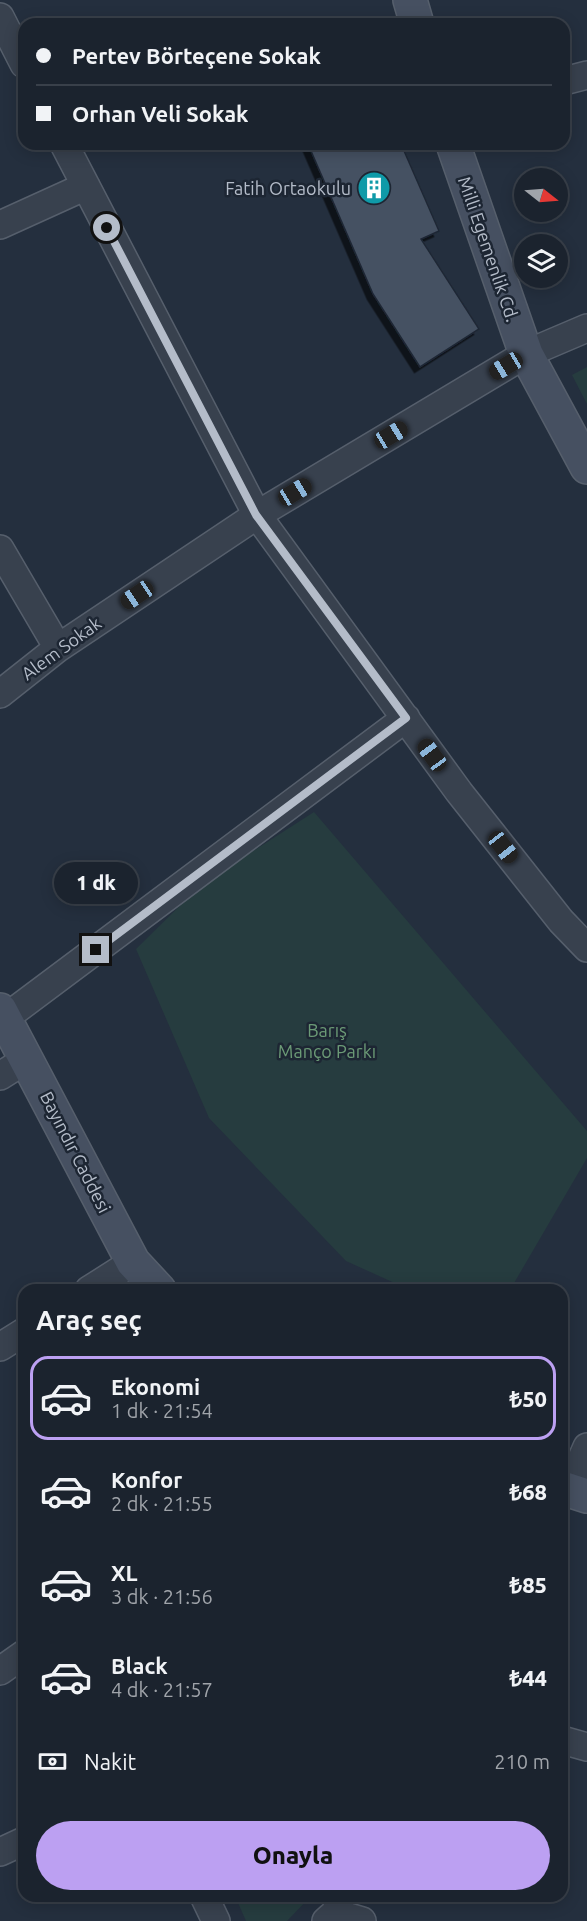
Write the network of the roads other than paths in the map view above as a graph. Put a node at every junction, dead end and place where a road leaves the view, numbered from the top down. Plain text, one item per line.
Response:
1 (410, 0) edge
2 (0, 17) edge
3 (415, 18) edge
4 (18, 52) edge
5 (587, 75) edge
6 (570, 79) edge
7 (67, 150) edge
8 (455, 150) edge
9 (86, 186) junction
10 (0, 225) edge
11 (587, 328) edge
12 (526, 354) junction
13 (587, 467) edge
14 (256, 515) junction
15 (0, 549) edge
16 (58, 648) junction
17 (0, 694) edge
18 (406, 718) junction
19 (587, 948) edge
20 (2, 1014) edge
21 (27, 1059) junction
22 (0, 1076) edge
23 (133, 1262) junction
24 (98, 1284) edge
25 (153, 1284) edge
26 (18, 1336) edge
27 (0, 1347) edge
28 (587, 1447) edge
29 (573, 1491) edge
30 (18, 1658) edge
31 (0, 1671) edge
32 (568, 1742) edge
33 (587, 1747) edge
34 (18, 1844) edge
35 (0, 1852) edge
36 (207, 1902) edge
37 (334, 1910) edge
38 (216, 1921) edge
39 (362, 1921) edge

1 - 3 street
2 - 4 street
5 - 6 street
7 - 9 street
8 - 12 street, Milli Egemenlik Cd.
9 - 10 street
9 - 14 street
11 - 12 street, Alem Sokak
12 - 13 street, Milli Egemenlik Cd.
12 - 14 street, Alem Sokak
14 - 16 street, Alem Sokak
14 - 18 street
15 - 16 street
16 - 17 street, Alem Sokak
18 - 19 street
18 - 20 street
20 - 21 street, Bayındır Caddesi
21 - 22 street
21 - 23 street, Bayındır Caddesi
23 - 24 street
23 - 25 street, Bayındır Caddesi
26 - 27 street
28 - 29 street
30 - 31 street
32 - 33 street
34 - 35 street
36 - 38 street
37 - 39 street

